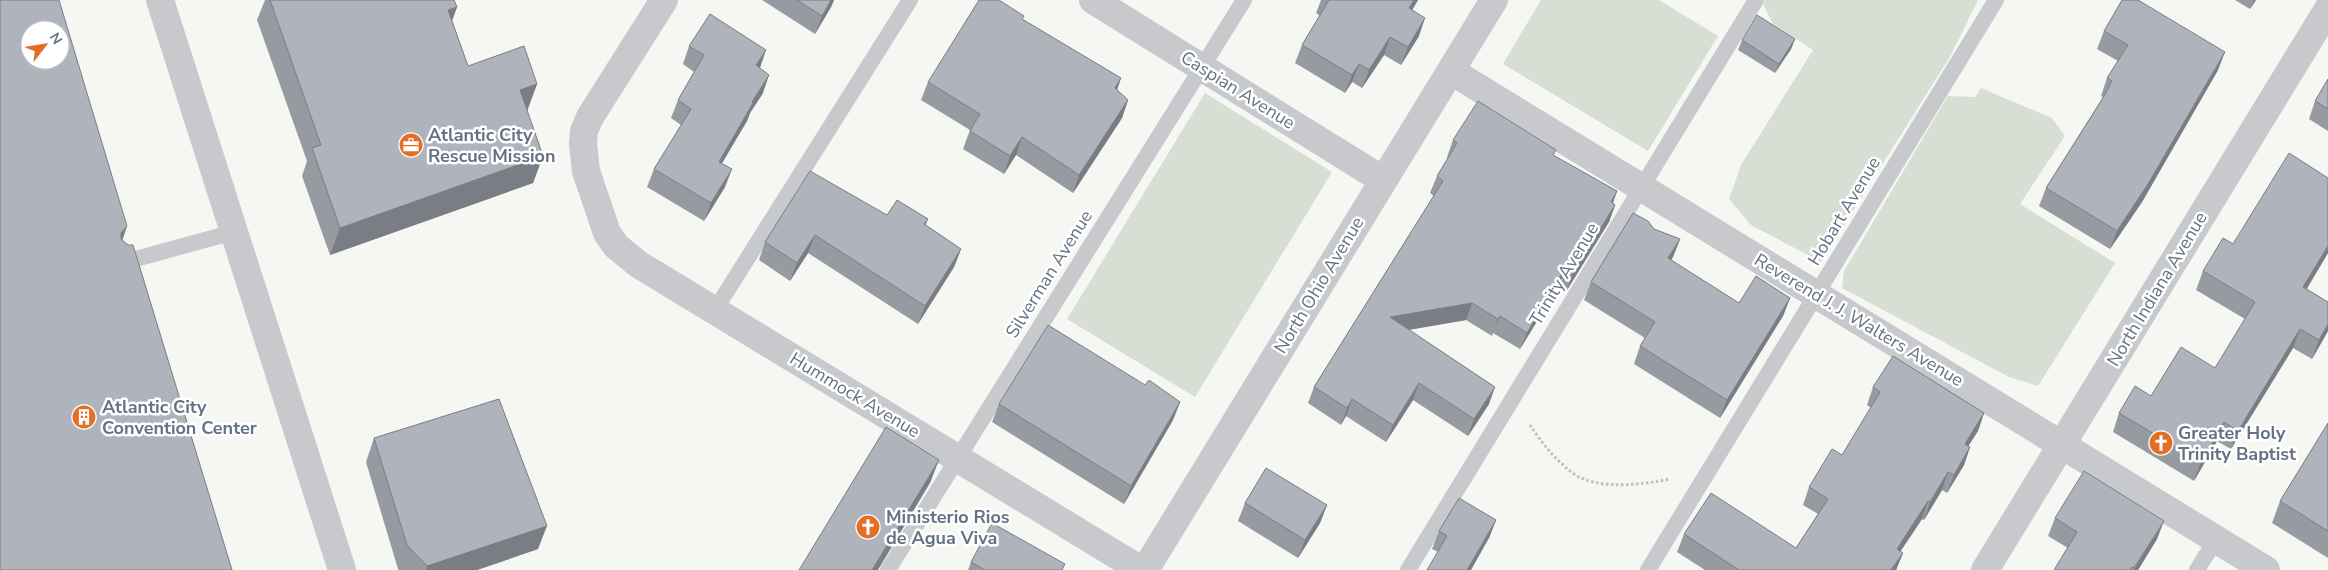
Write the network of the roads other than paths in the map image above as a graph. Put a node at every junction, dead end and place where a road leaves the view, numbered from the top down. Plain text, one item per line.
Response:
1 (160, 0) edge
2 (664, 0) edge
3 (910, 0) edge
4 (1093, 0) edge
5 (1244, 0) edge
6 (1494, 0) edge
7 (1756, 0) edge
8 (1996, 0) edge
9 (2328, 9) edge
10 (1202, 68) junction
11 (1452, 71) junction
12 (1383, 180) junction
13 (1641, 187) junction
14 (234, 232) junction
15 (120, 263) edge
16 (1817, 295) junction
17 (715, 310) junction
18 (2061, 445) junction
19 (957, 458) junction
20 (2216, 539) junction
21 (342, 570) edge
22 (888, 570) edge
23 (1141, 570) edge
24 (1145, 570) edge
25 (1408, 570) edge
26 (1648, 570) edge
27 (1985, 570) edge
28 (2196, 570) edge
29 (2266, 570) edge

1 - 14 street
2 - 17 street, Hummock Avenue
3 - 17 lane
4 - 10 street, Caspian Avenue
5 - 10 lane, Silverman Avenue
6 - 11 street, North Ohio Avenue
7 - 13 lane, Trinity Avenue
8 - 16 lane, Hobart Avenue
9 - 18 street, North Indiana Avenue
10 - 12 street, Caspian Avenue
10 - 19 lane, Silverman Avenue
11 - 12 street, North Ohio Avenue
11 - 13 street, Reverend J. J. Walters Avenue
12 - 24 street, North Ohio Avenue
13 - 16 street, Reverend J. J. Walters Avenue
13 - 25 lane, Trinity Avenue
14 - 15 lane
14 - 21 street
16 - 18 street, Reverend J. J. Walters Avenue
16 - 26 lane, Hobart Avenue
17 - 19 street, Hummock Avenue
18 - 20 street, Reverend J. J. Walters Avenue
18 - 27 street, North Indiana Avenue
19 - 22 lane, Silverman Avenue
19 - 23 street, Hummock Avenue
20 - 28 lane
20 - 29 street, Reverend J. J. Walters Avenue

